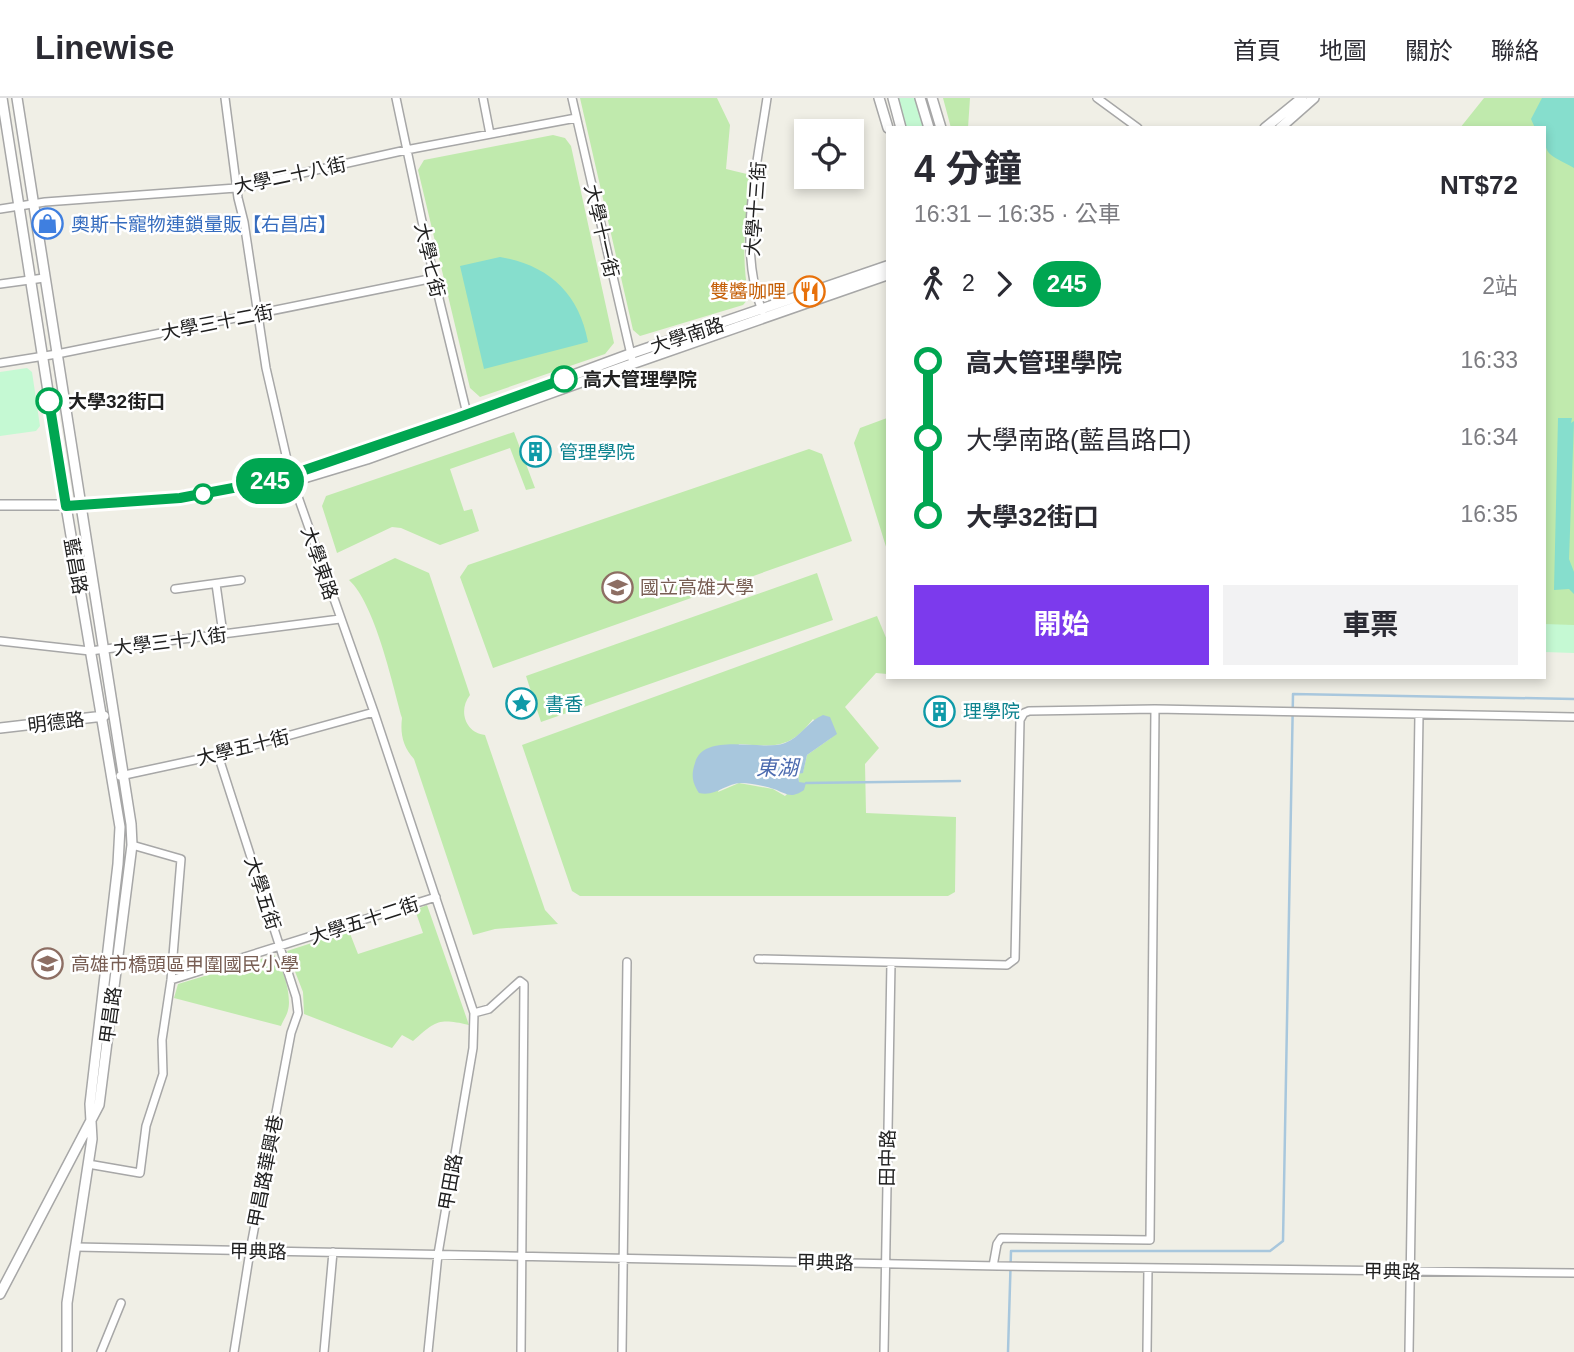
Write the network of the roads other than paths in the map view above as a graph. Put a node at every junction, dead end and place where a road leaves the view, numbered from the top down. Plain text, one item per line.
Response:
1 (2, 98) edge
2 (17, 98) edge
3 (225, 98) edge
4 (396, 98) edge
5 (483, 98) edge
6 (572, 98) edge
7 (767, 98) edge
8 (879, 98) edge
9 (893, 98) edge
10 (920, 98) edge
11 (932, 98) edge
12 (1097, 98) edge
13 (1301, 98) edge
14 (1314, 98) edge
15 (576, 118) junction
16 (887, 126) edge
17 (900, 126) edge
18 (928, 126) edge
19 (940, 126) edge
20 (1135, 126) edge
21 (1267, 126) edge
22 (1281, 126) edge
23 (490, 134) junction
24 (406, 150) junction
25 (236, 188) junction
26 (33, 204) junction
27 (18, 206) junction
28 (0, 209) edge
29 (886, 266) edge
30 (886, 275) edge
31 (44, 278) junction
32 (434, 278) junction
33 (30, 279) junction
34 (0, 285) edge
35 (257, 314) junction
36 (763, 314) junction
37 (57, 355) junction
38 (43, 357) junction
39 (632, 358) junction
40 (0, 363) edge
41 (468, 418) junction
42 (291, 477) junction
43 (0, 505) edge
44 (80, 505) junction
45 (66, 506) junction
46 (241, 580) dead end
47 (216, 583) junction
48 (175, 589) dead end
49 (340, 619) junction
50 (223, 634) junction
51 (0, 641) edge
52 (103, 650) junction
53 (90, 651) junction
54 (1155, 709) junction
55 (374, 712) junction
56 (113, 715) junction
57 (1419, 715) junction
58 (101, 717) junction
59 (1574, 717) edge
60 (0, 728) edge
61 (218, 755) junction
62 (123, 776) junction
63 (112, 778) junction
64 (131, 824) joint
65 (120, 827) joint
66 (132, 845) junction
67 (436, 897) junction
68 (280, 947) junction
69 (758, 959) dead end
70 (627, 962) dead end
71 (891, 963) junction
72 (171, 980) junction
73 (474, 1013) junction
74 (291, 1032) joint
75 (92, 1122) junction
76 (88, 1164) junction
77 (76, 1247) junction
78 (250, 1251) junction
79 (333, 1252) junction
80 (438, 1254) junction
81 (523, 1256) junction
82 (624, 1258) junction
83 (885, 1264) junction
84 (996, 1266) junction
85 (1148, 1268) junction
86 (1410, 1271) junction
87 (1574, 1273) edge
88 (0, 1294) edge
89 (121, 1303) dead end
90 (67, 1352) edge
91 (101, 1352) edge
92 (234, 1352) edge
93 (324, 1352) edge
94 (428, 1352) edge
95 (521, 1352) edge
96 (622, 1352) edge
97 (884, 1352) edge
98 (1147, 1352) edge
99 (1409, 1352) edge

1 - 27 street, 藍昌路
2 - 26 street, 藍昌路
3 - 25 street, 大學東路
4 - 24 street, 大學七街
5 - 23 street
6 - 15 street, 大學十一街
7 - 36 street, 大學十三街
8 - 16 street
9 - 17 street
10 - 18 street
11 - 19 street
12 - 20 street
13 - 21 street
14 - 22 street
15 - 23 street, 大學二十八街
15 - 39 street, 大學十一街
23 - 24 street, 大學二十八街
24 - 25 street, 大學二十八街
24 - 32 street, 大學七街
25 - 26 street, 大學二十八街
25 - 35 street, 大學東路
26 - 27 street, 大學二十八街
26 - 31 street, 藍昌路
27 - 28 street, 大學二十八街
27 - 33 street, 藍昌路
29 - 36 street, 大學南路
30 - 36 street, 大學南路
31 - 33 street
31 - 37 street, 藍昌路
32 - 35 street, 大學三十二街
32 - 41 street, 大學七街
33 - 34 street
33 - 38 street, 藍昌路
35 - 37 street, 大學三十二街
35 - 42 street, 大學東路
36 - 39 street, 大學南路
37 - 38 street, 大學三十二街
37 - 44 street, 藍昌路
38 - 40 street, 大學三十二街
38 - 45 street, 藍昌路
39 - 41 street, 大學南路
41 - 42 street, 大學南路
42 - 44 street, 大學南路
42 - 49 street, 大學東路
43 - 45 street, 大學南路
44 - 45 street, 大學南路
44 - 52 street, 藍昌路
45 - 53 street, 藍昌路
46 - 47 street
47 - 48 street
47 - 50 street
49 - 50 street, 大學三十八街
49 - 55 street, 大學東路
50 - 52 street, 大學三十八街
51 - 53 street, 大學三十八街
52 - 53 street, 大學三十八街
52 - 56 street, 藍昌路
53 - 58 street, 藍昌路
54 - 57 street
54 - 71 street
54 - 84 street
55 - 61 street, 大學五十街
55 - 67 street, 大學東路
56 - 58 street, 明德路
56 - 62 street, 藍昌路
57 - 59 street
57 - 86 street
58 - 60 street, 明德路
58 - 63 street, 藍昌路
61 - 62 street, 大學五十街
61 - 68 street, 大學五街
62 - 63 street, 大學五十街
62 - 64 street, 藍昌路
63 - 65 street, 藍昌路
64 - 66 street, 甲昌路
65 - 75 street, 甲昌路
66 - 72 street
66 - 75 street, 甲昌路
67 - 68 street, 大學五十二街
67 - 73 street, 大學東路
68 - 72 street, 大學五十二街
68 - 74 street, 大學五街
69 - 71 street
70 - 82 street
71 - 83 street, 田中路
72 - 76 street
73 - 80 street, 甲田路
73 - 81 street
74 - 78 street, 甲昌路華興巷
75 - 76 street, 甲昌路
75 - 88 street
76 - 77 street, 甲昌路
77 - 78 street, 甲典路
77 - 90 street, 甲昌路
78 - 79 street, 甲典路
78 - 92 street, 甲昌路華興巷
79 - 80 street, 甲典路
79 - 93 street
80 - 81 street, 甲典路
80 - 94 street, 甲田路
81 - 82 street, 甲典路
81 - 95 street
82 - 83 street, 甲典路
82 - 96 street
83 - 84 street, 甲典路
83 - 97 street, 田中路
84 - 85 street, 甲典路
85 - 86 street, 甲典路
85 - 98 street
86 - 87 street, 甲典路
86 - 99 street
89 - 91 street

